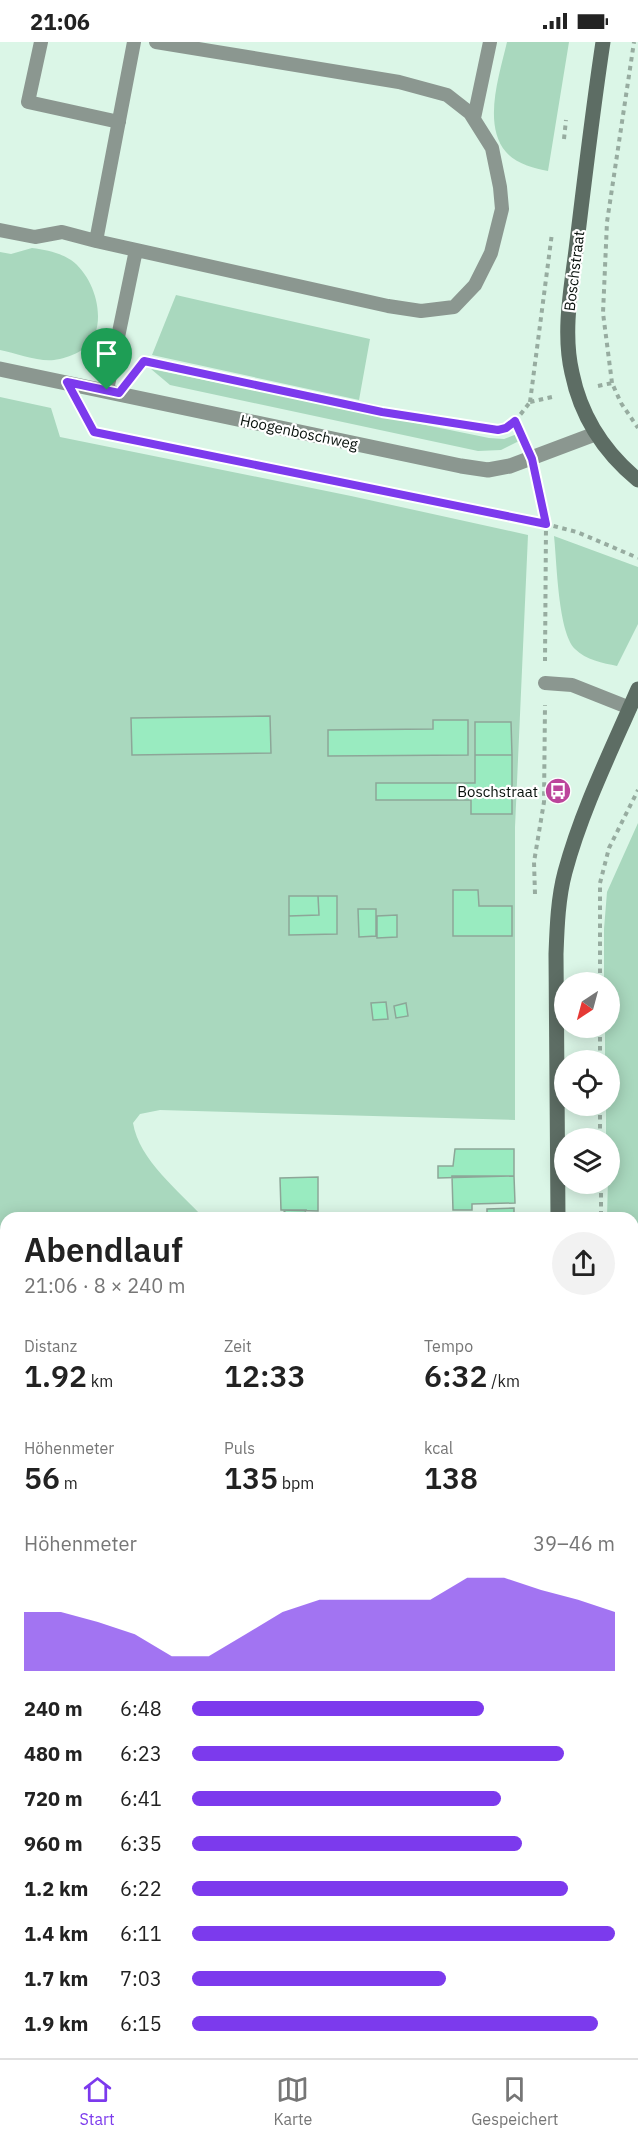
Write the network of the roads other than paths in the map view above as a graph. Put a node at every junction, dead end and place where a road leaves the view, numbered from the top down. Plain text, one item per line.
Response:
1 (41, 42) edge
2 (134, 42) edge
3 (156, 42) edge
4 (490, 42) edge
5 (603, 42) edge
6 (474, 118) junction
7 (118, 122) junction
8 (0, 230) edge
9 (96, 241) junction
10 (136, 250) junction
11 (0, 369) edge
12 (113, 392) junction
13 (595, 434) junction
14 (638, 480) edge
15 (545, 683) road end
16 (638, 689) edge
17 (630, 708) junction
18 (558, 1212) edge

1 - 7 lane
2 - 7 lane
3 - 6 lane
4 - 6 lane
5 - 13 street, Boschstraat
6 - 10 lane
7 - 9 lane
8 - 9 lane
9 - 10 lane
10 - 12 lane
11 - 12 street, Hoogenboschweg
12 - 13 street, Hoogenboschweg
13 - 14 street, Boschstraat
15 - 17 lane
16 - 17 street
17 - 18 street

